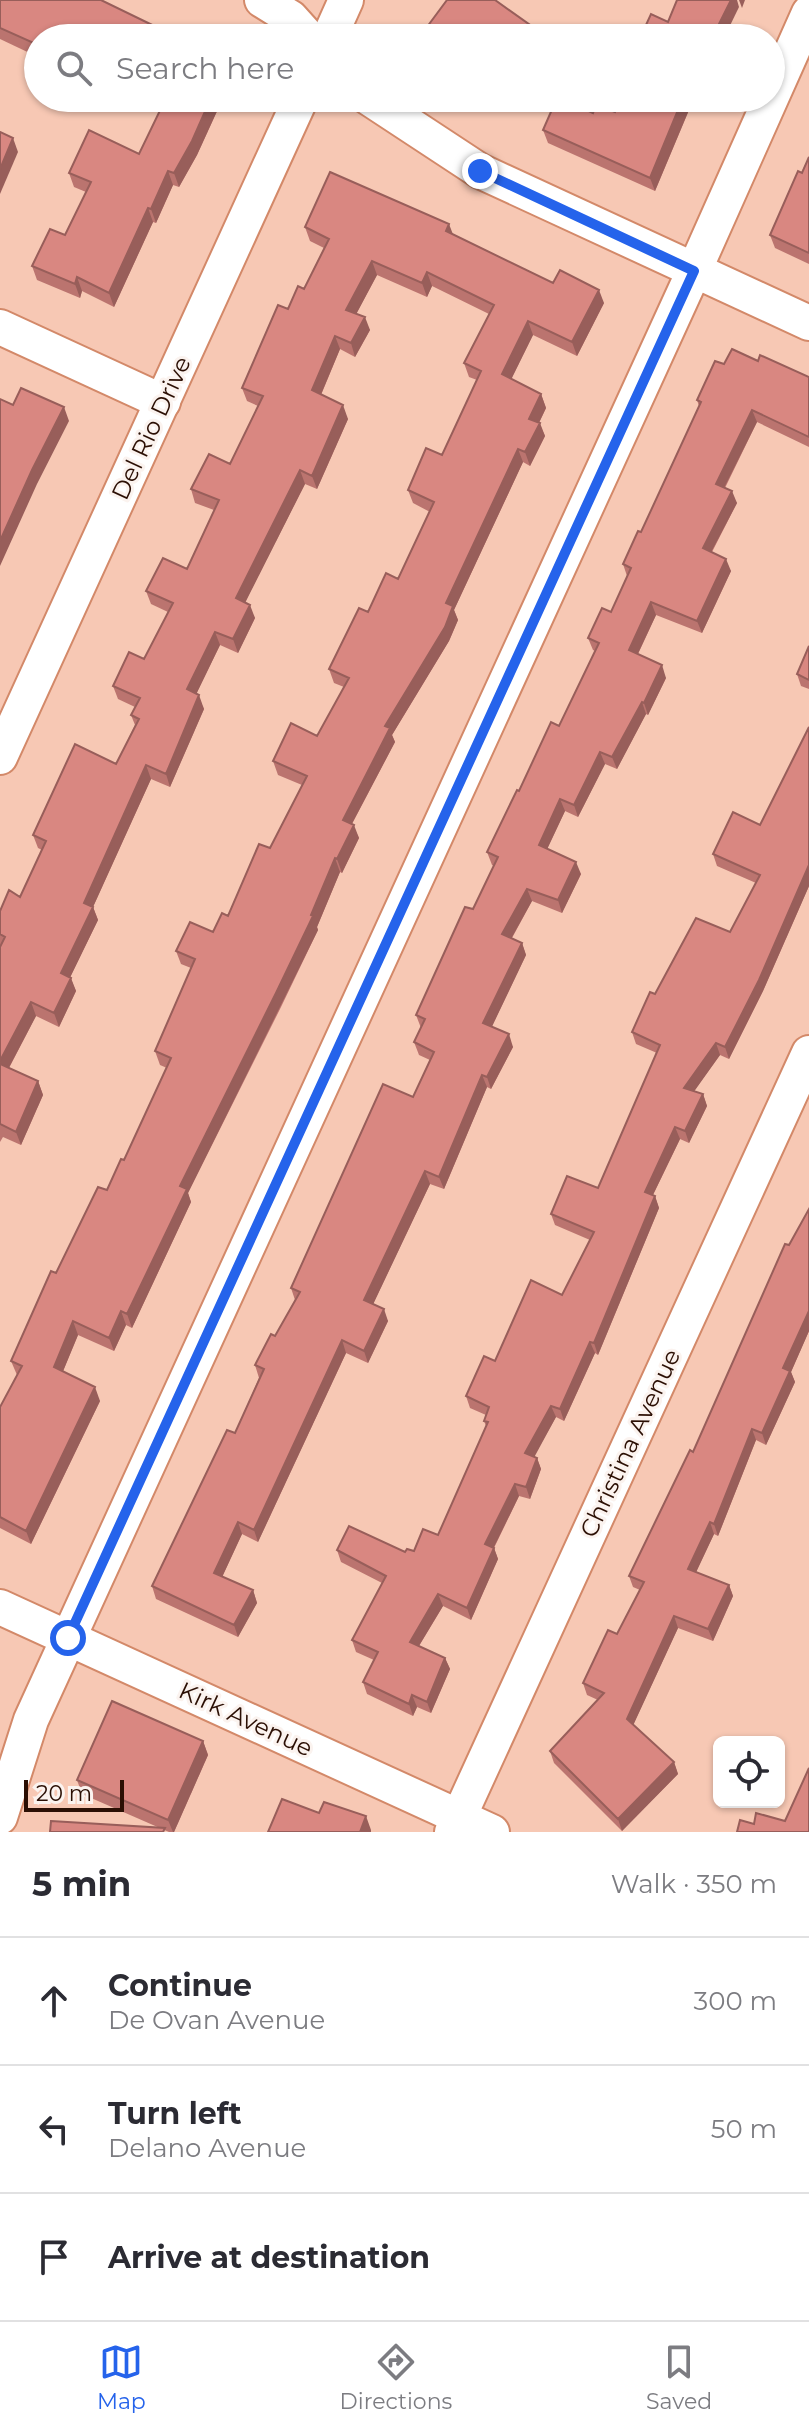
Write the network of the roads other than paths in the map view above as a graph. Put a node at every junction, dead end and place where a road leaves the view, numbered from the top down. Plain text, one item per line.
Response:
1 (262, 0) edge
2 (346, 0) edge
3 (809, 13) edge
4 (296, 24) edge
5 (335, 24) edge
6 (785, 67) edge
7 (295, 112) edge
8 (390, 112) edge
9 (765, 112) edge
10 (694, 271) junction
11 (809, 323) edge
12 (0, 327) edge
13 (163, 402) junction
14 (0, 757) edge
15 (809, 1053) edge
16 (0, 1607) edge
17 (68, 1638) junction
18 (0, 1817) edge
19 (455, 1824) edge
20 (492, 1832) edge

1 - 4 street
2 - 5 street
3 - 6 street
7 - 13 street, Del Rio Drive
8 - 10 street
9 - 10 street
10 - 11 street
10 - 17 street
12 - 13 street
13 - 14 street, Del Rio Drive
15 - 19 street, Christina Avenue
16 - 17 street, Kirk Avenue
17 - 18 street
17 - 19 street, Kirk Avenue
19 - 20 street, Kirk Avenue

